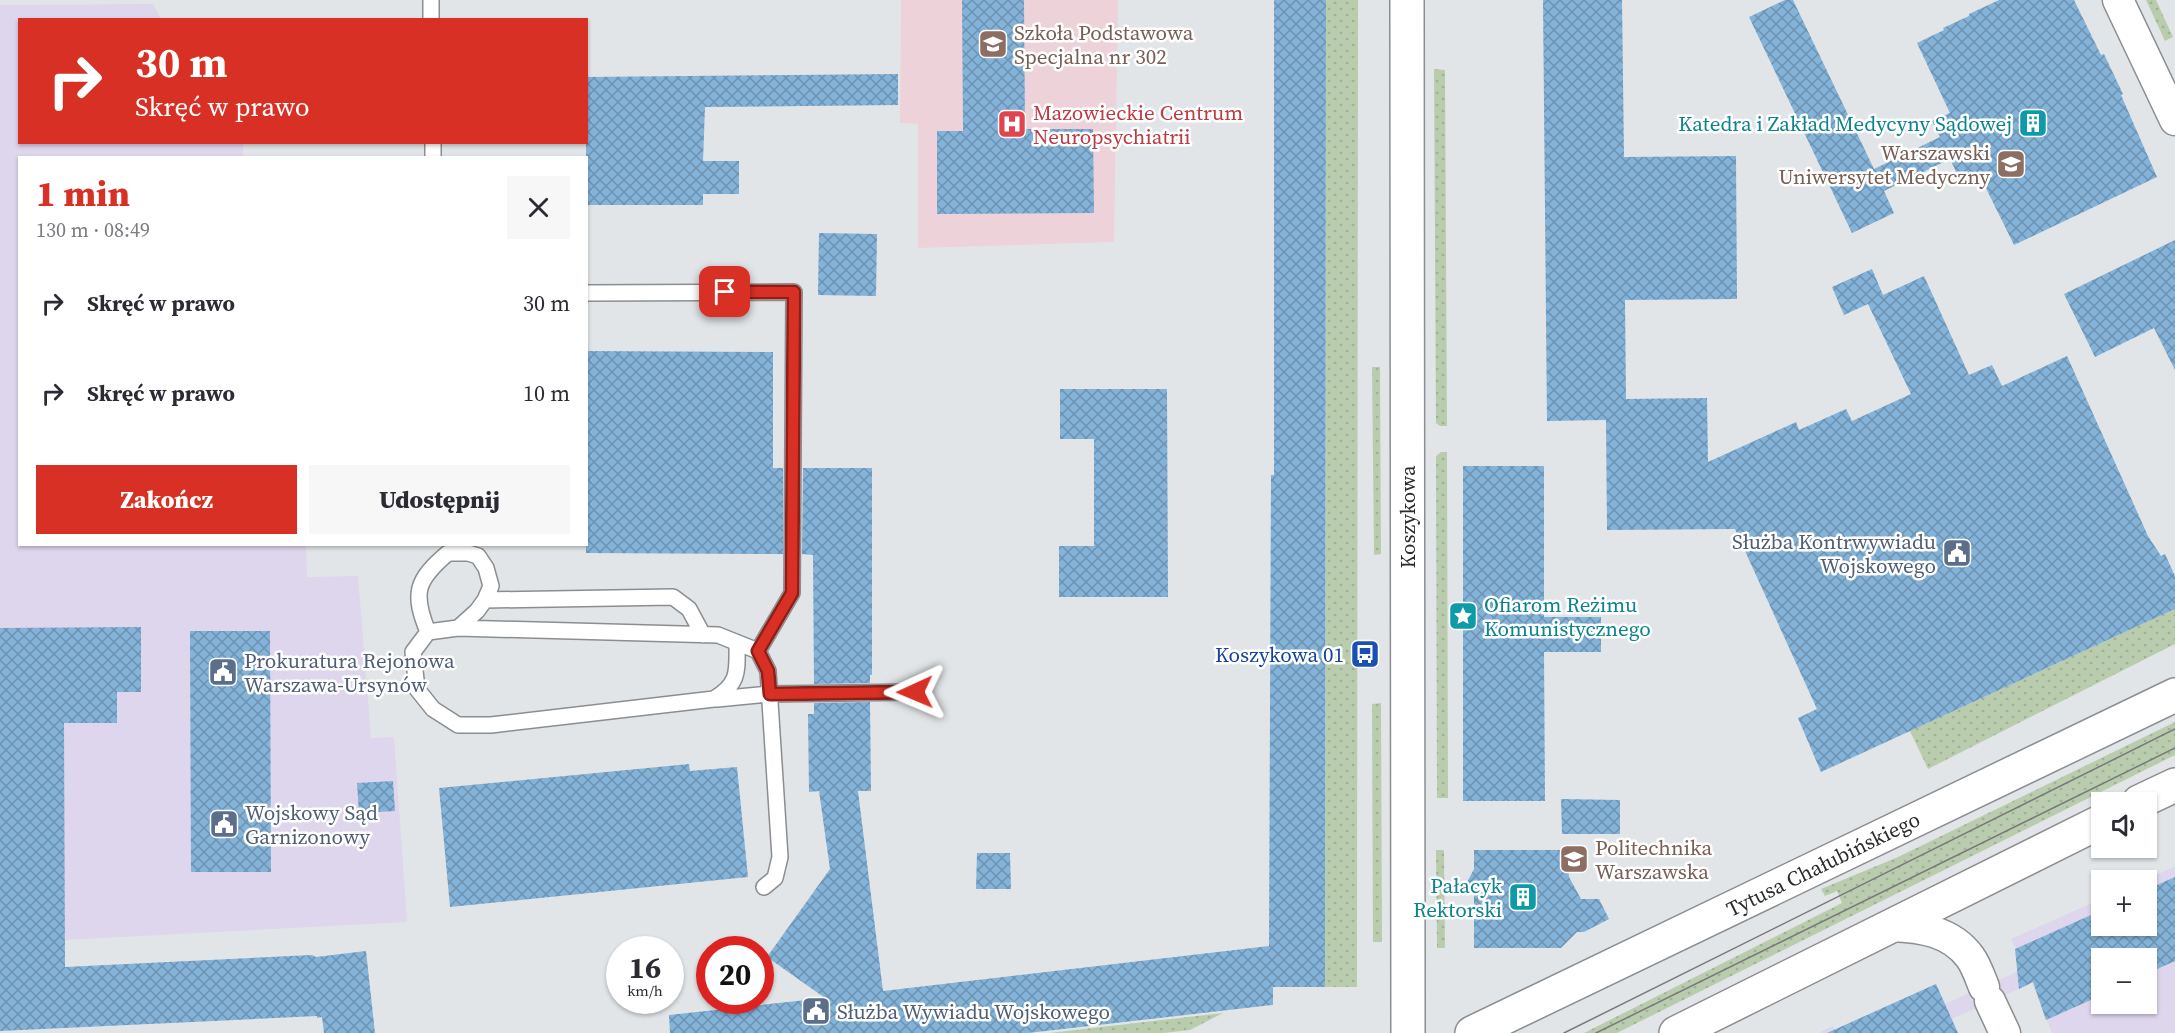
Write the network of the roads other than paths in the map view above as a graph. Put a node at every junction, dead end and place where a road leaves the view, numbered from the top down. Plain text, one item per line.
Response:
1 (431, 0) edge
2 (1407, 0) edge
3 (2118, 0) edge
4 (431, 18) edge
5 (2175, 120) edge
6 (588, 293) edge
7 (448, 549) edge
8 (469, 549) edge
9 (485, 600) junction
10 (458, 628) junction
11 (428, 632) junction
12 (703, 635) junction
13 (737, 643) junction
14 (758, 651) junction
15 (915, 692) dead end
16 (770, 694) junction
17 (2175, 695) edge
18 (714, 699) junction
19 (2175, 785) edge
20 (2157, 794) edge
21 (2091, 826) edge
22 (764, 887) dead end
23 (1891, 926) junction
24 (1408, 1033) edge
25 (1472, 1033) edge
26 (1676, 1033) edge
27 (2006, 1033) edge

1 - 4 lane
2 - 24 main road, Koszykowa
3 - 5 street
6 - 14 lane
7 - 8 lane
7 - 11 lane
8 - 9 lane
9 - 10 lane
9 - 12 lane
10 - 11 lane
10 - 12 lane
11 - 18 lane
12 - 13 lane
13 - 14 lane
13 - 18 lane
14 - 16 lane
15 - 16 lane
16 - 18 lane
16 - 22 lane
17 - 25 main road, Tytusa Chałubińskiego
19 - 20 main road
21 - 23 main road
23 - 26 main road
23 - 27 street

